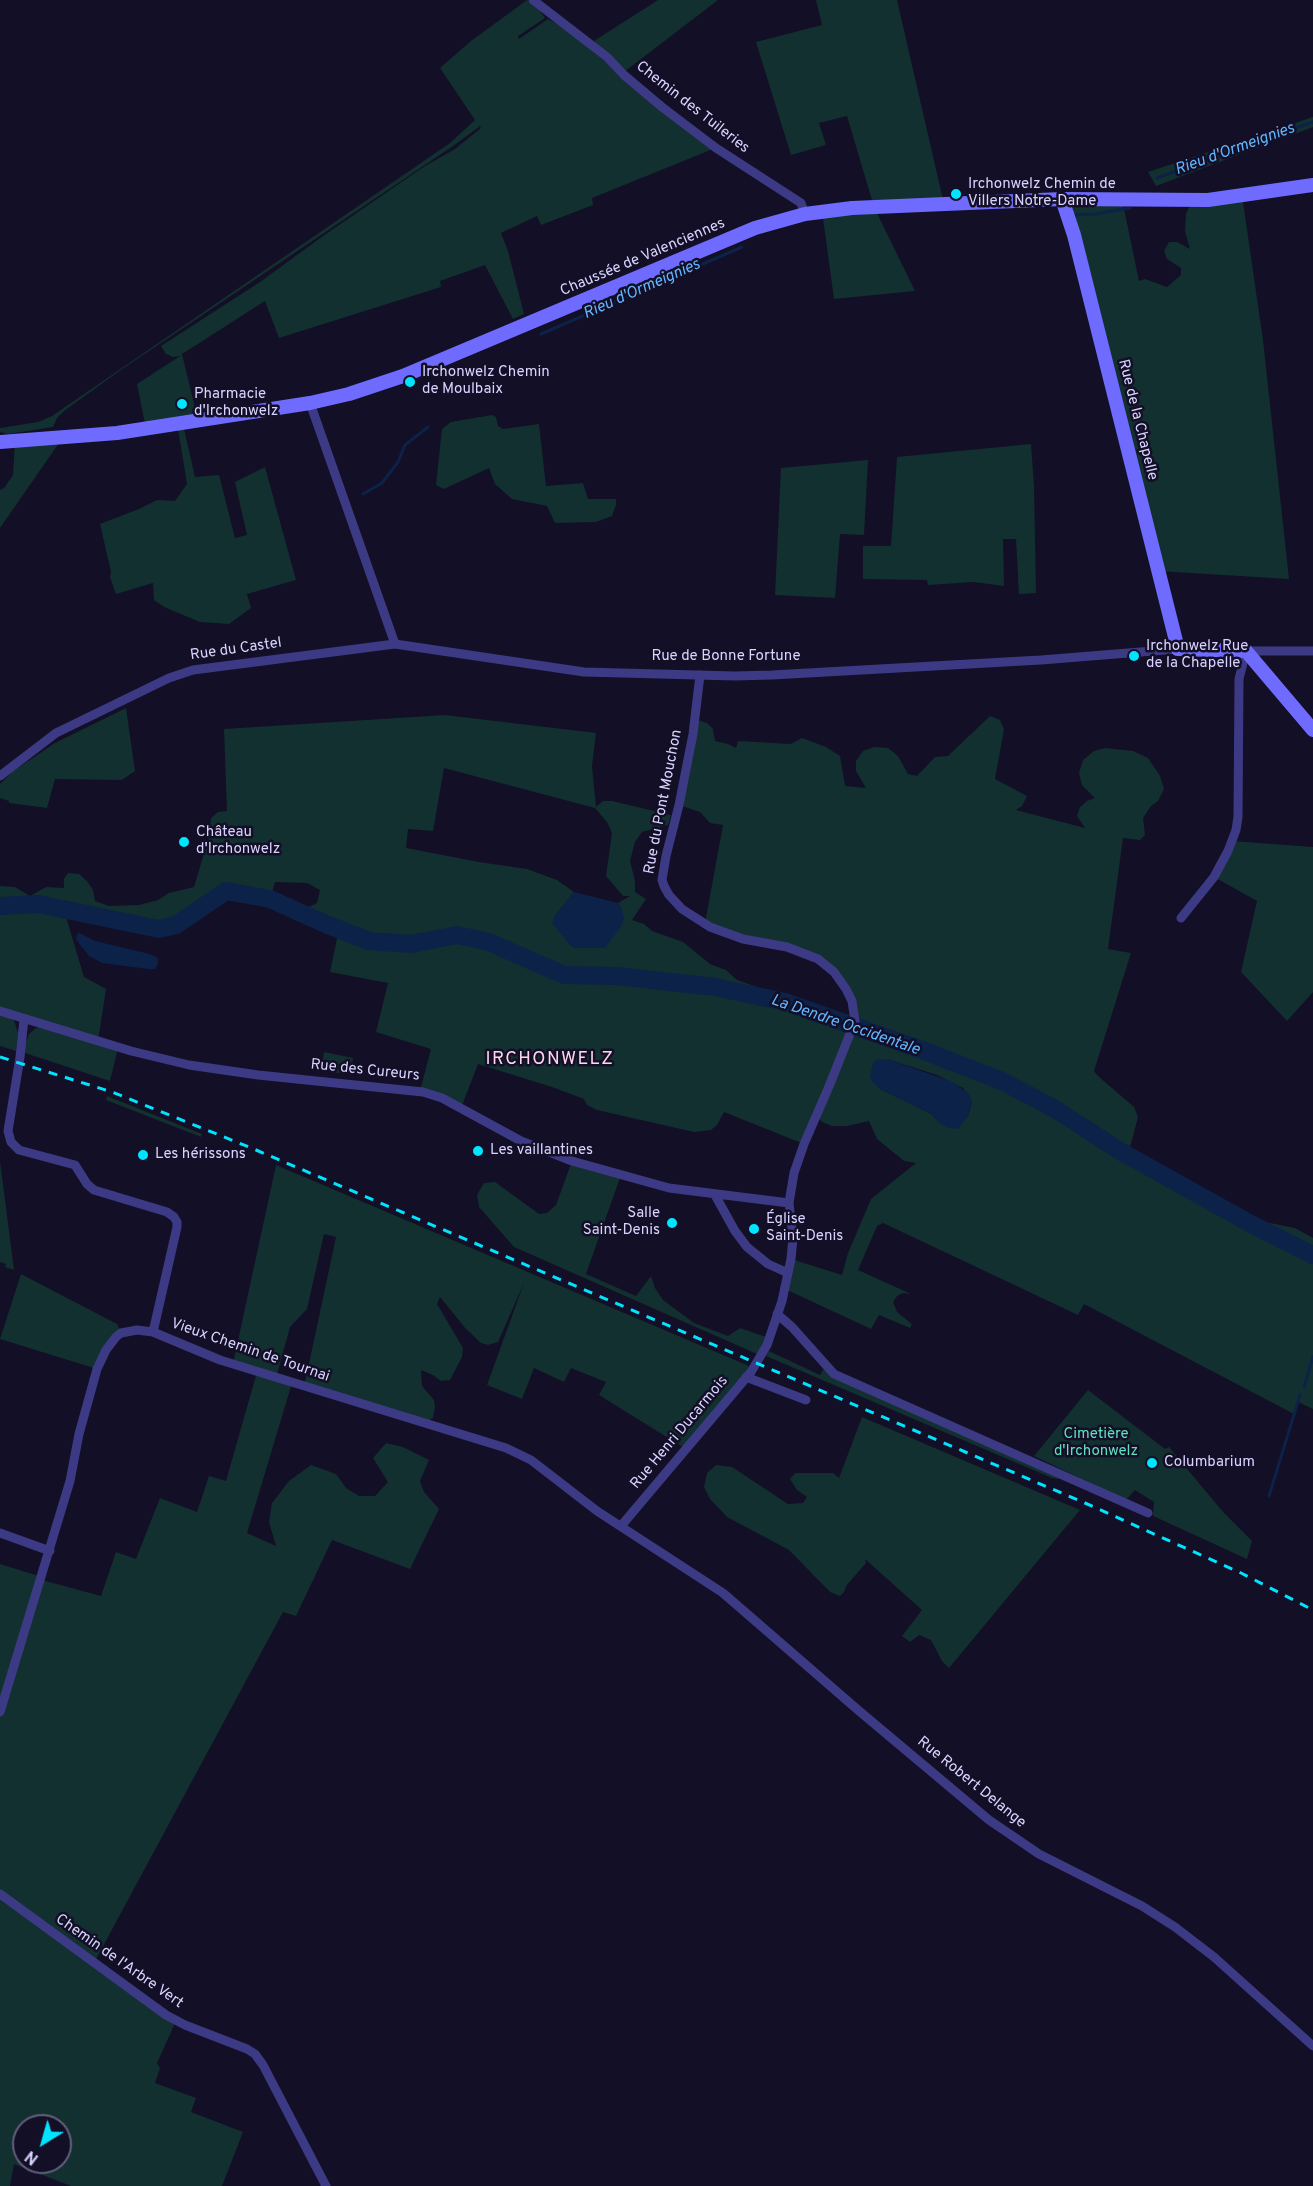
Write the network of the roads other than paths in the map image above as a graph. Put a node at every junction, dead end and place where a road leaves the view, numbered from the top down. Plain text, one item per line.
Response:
1 (532, 0) edge
2 (1313, 185) edge
3 (1062, 199) junction
4 (805, 214) junction
5 (310, 403) junction
6 (0, 442) edge
7 (395, 644) junction
8 (1178, 649) junction
9 (1246, 651) junction
10 (1313, 651) edge
11 (700, 675) junction
12 (1313, 730) edge
13 (0, 776) edge
14 (1181, 918) dead end
15 (0, 1011) edge
16 (24, 1019) junction
17 (716, 1195) junction
18 (789, 1203) junction
19 (788, 1272) junction
20 (777, 1314) junction
21 (153, 1332) junction
22 (746, 1377) junction
23 (806, 1401) dead end
24 (1148, 1513) dead end
25 (621, 1526) junction
26 (0, 1533) edge
27 (50, 1551) junction
28 (0, 1712) edge
29 (0, 1894) edge
30 (1313, 2046) edge
31 (326, 2186) edge

1 - 4 street, Chemin des Tuileries
2 - 3 main road, Chaussée de Valenciennes
3 - 4 main road, Chaussée de Valenciennes
3 - 8 main road, Rue de la Chapelle
4 - 5 main road, Chaussée de Valenciennes
5 - 6 main road, Chaussée de Valenciennes
5 - 7 street
7 - 11 street, Rue de Bonne Fortune
7 - 13 street, Rue du Castel
8 - 9 main road, Rue de Bonne Fortune
8 - 11 street, Rue de Bonne Fortune
9 - 10 street, Rue de Bonne Fortune
9 - 12 main road
9 - 14 street
11 - 18 street, Rue du Pont Mouchon
15 - 16 street, Rue des Cureurs
16 - 17 street, Rue des Cureurs
16 - 21 street
17 - 18 street, Rue des Cureurs
17 - 19 street
18 - 19 street, Rue du Pont Mouchon
19 - 20 street, Rue Henri Ducarmois
20 - 22 street, Rue Henri Ducarmois
20 - 24 street
21 - 25 street, Vieux Chemin de Tournai
21 - 27 street, Vieux Chemin de Tournai
22 - 23 street
22 - 25 street, Rue Henri Ducarmois
25 - 30 street, Rue Robert Delange
26 - 27 street
27 - 28 street
29 - 31 street, Chemin de l'Arbre Vert

